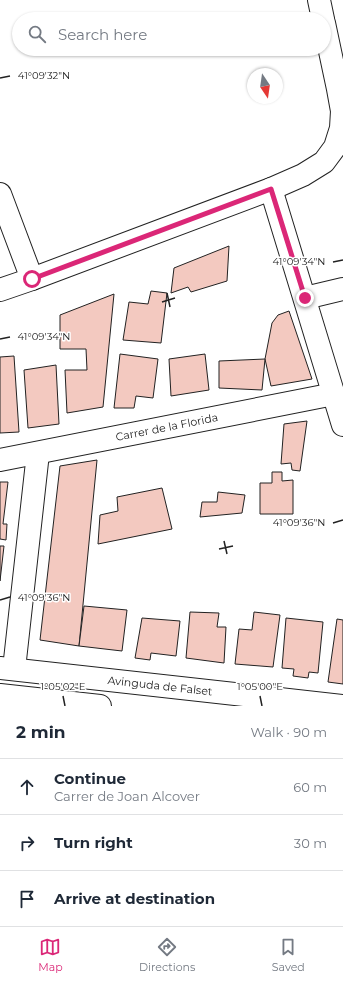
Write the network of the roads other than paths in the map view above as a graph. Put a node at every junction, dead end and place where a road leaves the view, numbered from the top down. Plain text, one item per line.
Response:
1 (319, 0) edge
2 (322, 12) edge
3 (331, 56) edge
4 (271, 189) junction
5 (0, 194) edge
6 (32, 279) junction
7 (343, 289) edge
8 (0, 290) edge
9 (305, 298) junction
10 (334, 394) junction
11 (343, 425) edge
12 (38, 452) junction
13 (0, 460) edge
14 (7, 669) edge
15 (8, 699) edge
16 (100, 706) edge
17 (343, 706) edge

1 - 2 street
3 - 4 street
4 - 6 street
4 - 9 street
5 - 6 street
6 - 8 street
7 - 9 street
9 - 10 street
10 - 11 street
10 - 12 street, Carrer de la Florida
12 - 13 street, Carrer de la Florida
12 - 14 street
14 - 17 street, Avinguda de Falset
15 - 16 street

